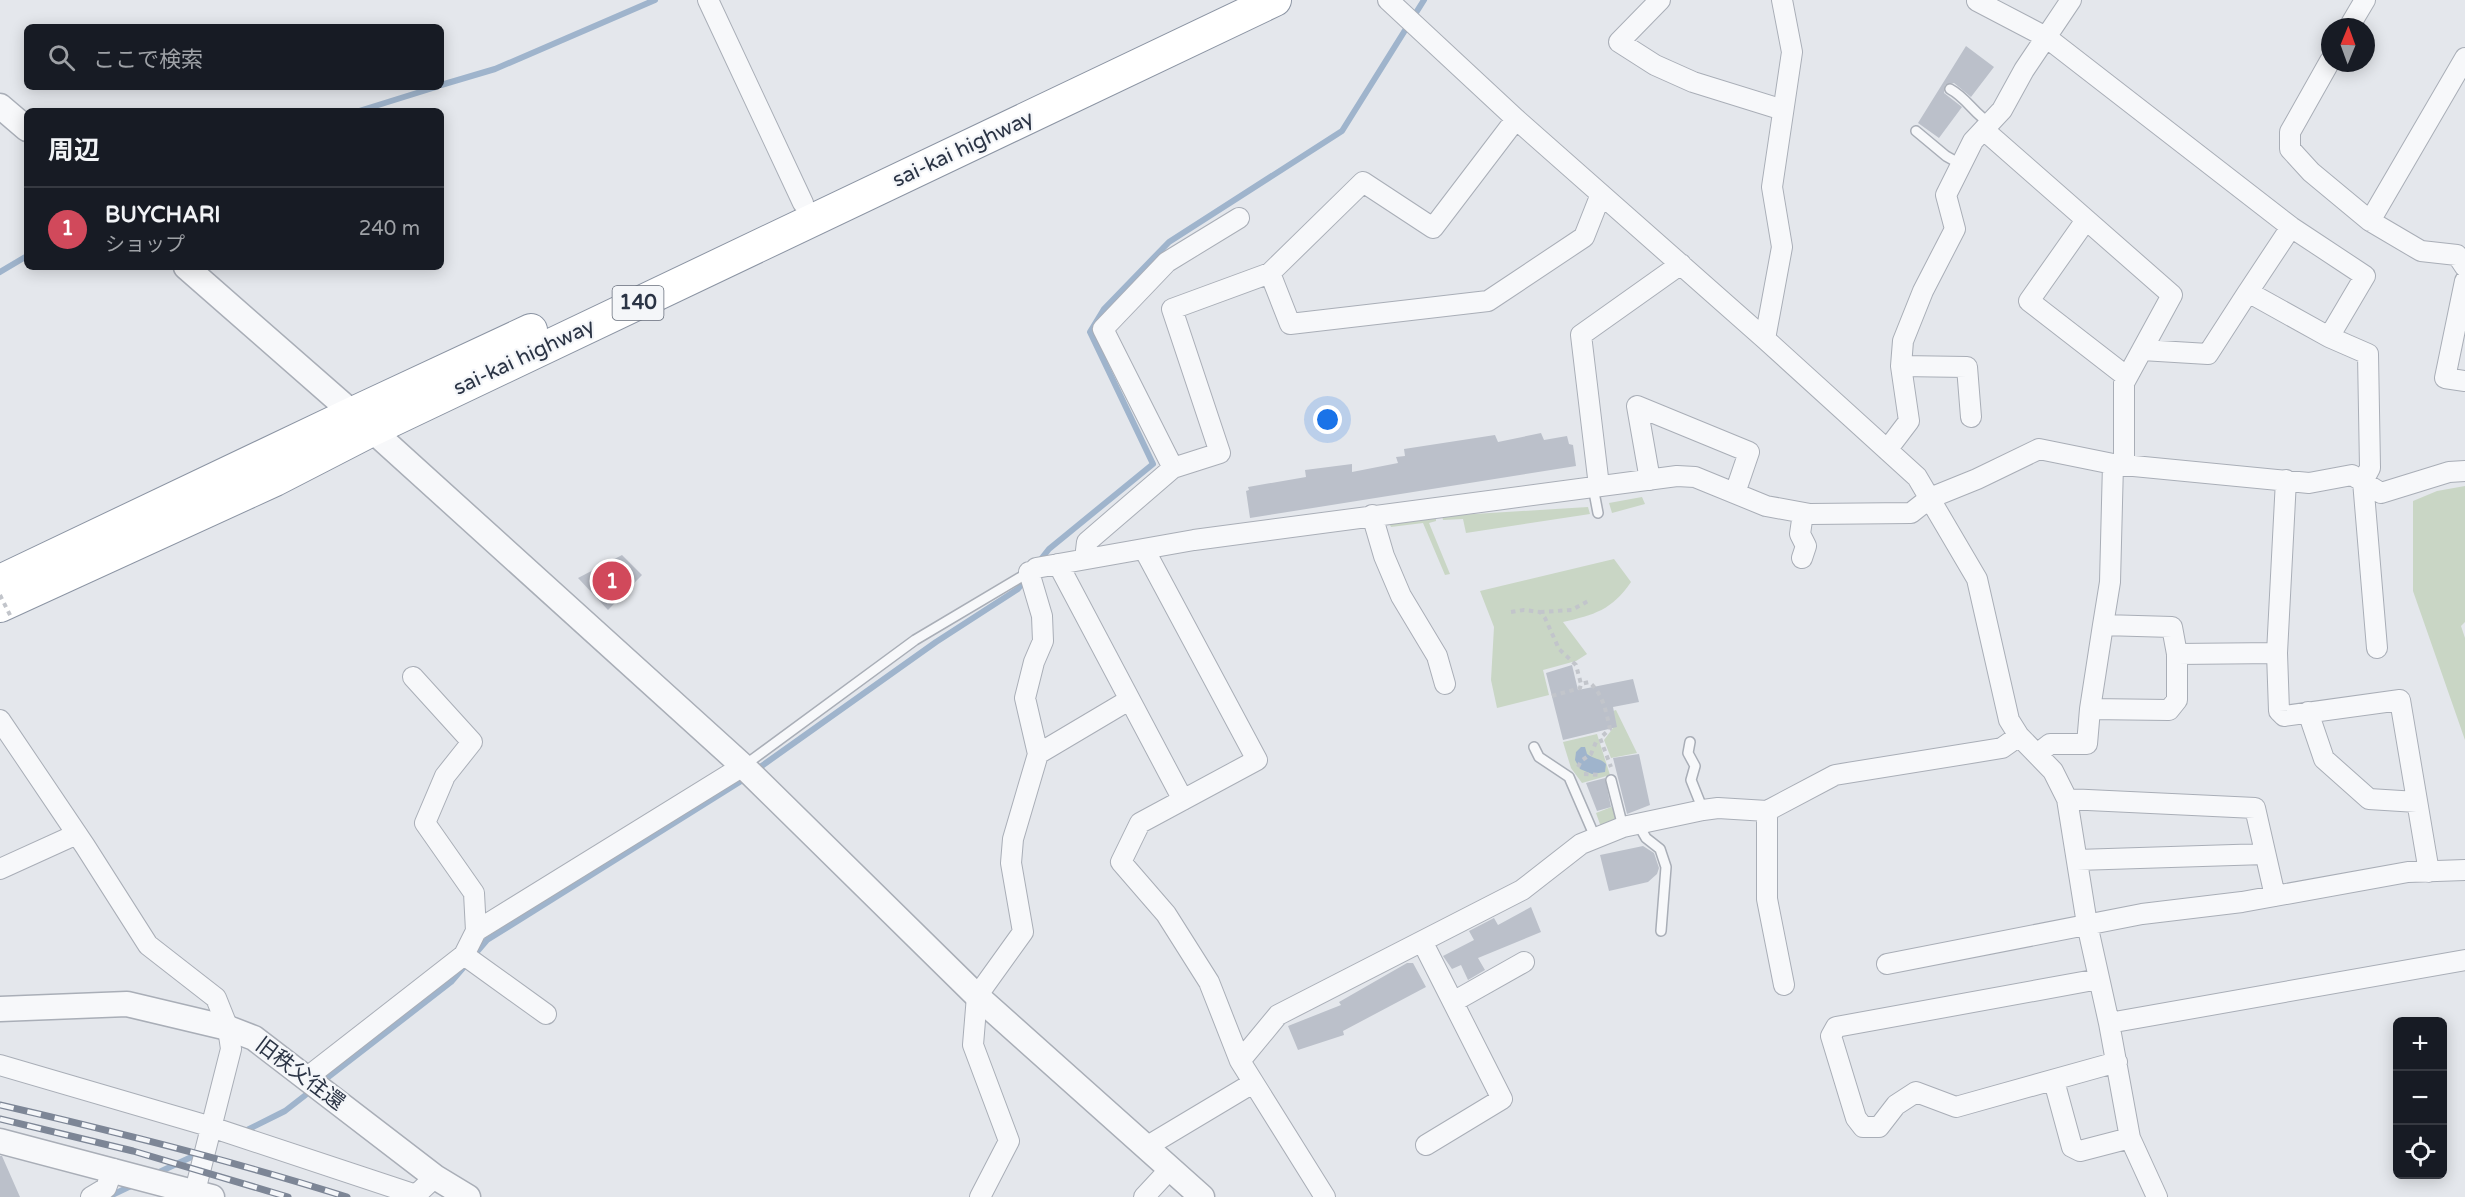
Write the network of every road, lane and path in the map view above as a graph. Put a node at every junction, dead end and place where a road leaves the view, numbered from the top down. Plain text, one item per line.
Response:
1 (708, 0) edge
2 (1227, 0) edge
3 (1275, 0) edge
4 (1388, 0) edge
5 (1660, 0) edge
6 (1782, 0) edge
7 (2071, 0) edge
8 (2364, 0) edge
9 (1977, 1) edge
10 (2354, 18) edge
11 (2046, 37) junction
12 (2465, 58) edge
13 (2324, 72) edge
14 (1950, 88) dead end
15 (0, 106) edge
16 (1784, 110) junction
17 (1516, 118) junction
18 (24, 126) edge
19 (1987, 127) junction
20 (1916, 131) dead end
21 (1962, 165) junction
22 (1601, 194) junction
23 (803, 203) junction
24 (1239, 218) dead end
25 (2086, 220) junction
26 (2370, 221) junction
27 (2291, 227) junction
28 (1681, 264) junction
29 (2465, 267) edge
30 (189, 270) edge
31 (1270, 273) junction
32 (2465, 281) edge
33 (2248, 291) junction
34 (2329, 337) junction
35 (1766, 339) junction
36 (2142, 350) junction
37 (1901, 366) junction
38 (2127, 377) junction
39 (2465, 381) edge
40 (1971, 417) dead end
41 (362, 421) junction
42 (1887, 450) junction
43 (2119, 465) junction
44 (1173, 468) junction
45 (2465, 471) edge
46 (1650, 480) junction
47 (2286, 480) junction
48 (2363, 482) junction
49 (1596, 486) junction
50 (1735, 493) junction
51 (1930, 498) junction
52 (1598, 513) dead end
53 (1803, 513) junction
54 (1372, 515) junction
55 (1144, 549) junction
56 (1802, 558) dead end
57 (1085, 559) junction
58 (1058, 564) junction
59 (1033, 570) junction
60 (0, 581) edge
61 (0, 595) edge
62 (1588, 601) dead end
63 (6, 612) edge
64 (1511, 612) dead end
65 (1540, 612) junction
66 (2103, 625) junction
67 (2377, 648) dead end
68 (2277, 653) junction
69 (2177, 654) junction
70 (412, 677) dead end
71 (1445, 684) dead end
72 (1581, 684) junction
73 (1552, 696) dead end
74 (1130, 700) junction
75 (2090, 709) junction
76 (2308, 712) junction
77 (0, 720) edge
78 (2019, 735) junction
79 (1601, 741) junction
80 (1690, 742) dead end
81 (1534, 747) dead end
82 (1038, 754) junction
83 (2037, 754) junction
84 (743, 766) junction
85 (1612, 769) junction
86 (1611, 780) joint
87 (2067, 799) junction
88 (1183, 801) junction
89 (2417, 802) junction
90 (1703, 810) junction
91 (1767, 811) junction
92 (1631, 826) junction
93 (77, 834) junction
94 (1595, 837) junction
95 (2265, 854) junction
96 (2077, 860) junction
97 (0, 870) edge
98 (2465, 870) edge
99 (2429, 872) junction
100 (2275, 896) junction
101 (2087, 924) junction
102 (476, 931) junction
103 (1661, 931) dead end
104 (1423, 943) junction
105 (464, 955) junction
106 (2465, 960) edge
107 (1524, 962) dead end
108 (1887, 964) dead end
109 (2099, 979) junction
110 (1784, 985) dead end
111 (977, 996) junction
112 (1453, 1002) junction
113 (0, 1009) edge
114 (546, 1014) dead end
115 (2109, 1023) junction
116 (228, 1028) junction
117 (1240, 1061) junction
118 (2117, 1062) junction
119 (0, 1065) edge
120 (305, 1079) junction
121 (2054, 1081) junction
122 (1253, 1083) junction
123 (211, 1127) junction
124 (2130, 1138) junction
125 (0, 1141) edge
126 (1426, 1145) dead end
127 (1146, 1147) junction
128 (113, 1169) junction
129 (1170, 1169) junction
130 (435, 1177) junction
131 (203, 1194) edge
132 (419, 1196) edge
133 (91, 1197) edge
134 (468, 1197) edge
135 (980, 1197) edge
136 (1144, 1197) edge
137 (1202, 1197) edge
138 (1325, 1197) edge
139 (2157, 1197) edge

1 - 23 street
2 - 23 highway, sai-kai highway / 140
3 - 41 highway, sai-kai highway / 140
4 - 17 street
5 - 16 street
6 - 16 street
7 - 11 street
8 - 10 street
9 - 11 street
11 - 19 street
11 - 27 street
12 - 26 street
13 - 26 street
14 - 19 lane
15 - 18 street
16 - 35 street
17 - 22 street
17 - 31 street
19 - 21 street
19 - 25 street
20 - 21 lane
21 - 37 street
22 - 28 street
22 - 31 street
23 - 41 highway, sai-kai highway / 140
24 - 44 street
25 - 36 street
25 - 38 street
26 - 29 street
27 - 33 street
27 - 34 street
28 - 35 street
28 - 49 street
30 - 41 street
31 - 44 street
32 - 39 street
33 - 34 street
33 - 36 street
34 - 48 street
35 - 42 street
36 - 38 street
37 - 40 street
37 - 42 street
38 - 43 street
41 - 60 highway, sai-kai highway / 140
41 - 63 highway, sai-kai highway / 140
41 - 84 street
42 - 51 street
43 - 47 street
43 - 51 street
43 - 66 street
44 - 57 street
45 - 48 street
46 - 49 street
46 - 50 street
46 - 50 street
47 - 48 street
47 - 68 street
48 - 67 street
49 - 52 lane
49 - 54 street
50 - 53 street
51 - 53 street
51 - 78 street
53 - 56 street
54 - 55 street
54 - 71 street
55 - 57 street
55 - 88 street
57 - 58 street
58 - 59 street
58 - 74 street
59 - 82 street
59 - 84 lane
61 - 63 path, bridge
62 - 65 path
64 - 65 path
65 - 72 path
66 - 69 street
66 - 75 street
68 - 69 street
68 - 76 street
69 - 75 street
70 - 102 street
72 - 73 path
72 - 79 path
74 - 82 street
74 - 88 street
75 - 83 street
76 - 89 street
76 - 89 street
77 - 93 street
78 - 83 street
78 - 91 street
79 - 85 path
79 - 85 path
80 - 90 lane
81 - 94 lane
82 - 111 street
83 - 87 street
84 - 102 street
84 - 111 street
85 - 86 path
86 - 92 lane
87 - 95 street
87 - 96 street
88 - 117 street
89 - 99 street
90 - 91 street
90 - 92 street
91 - 110 street
92 - 94 street
92 - 103 lane
93 - 97 street
93 - 116 street
94 - 104 street
95 - 96 street
95 - 100 street
96 - 101 street
98 - 99 street
99 - 100 street
100 - 101 street
101 - 108 street
101 - 109 street
102 - 105 street
104 - 112 street
104 - 117 street
105 - 114 street
105 - 120 street
106 - 115 street
107 - 112 street
109 - 115 street
109 - 121 street
111 - 127 street
111 - 135 street
112 - 126 street
113 - 116 street, 旧秩父往還
115 - 118 street
116 - 120 street, 旧秩父往還
116 - 123 street
117 - 122 street
118 - 121 street
118 - 124 street
119 - 123 street
120 - 130 street, 旧秩父往還
121 - 124 street
122 - 127 street
122 - 138 street
123 - 131 street
123 - 132 street
124 - 139 street
125 - 128 street
127 - 129 street
128 - 131 street
128 - 133 street
129 - 136 street
129 - 137 street
130 - 132 street
130 - 134 street, 旧秩父往還

